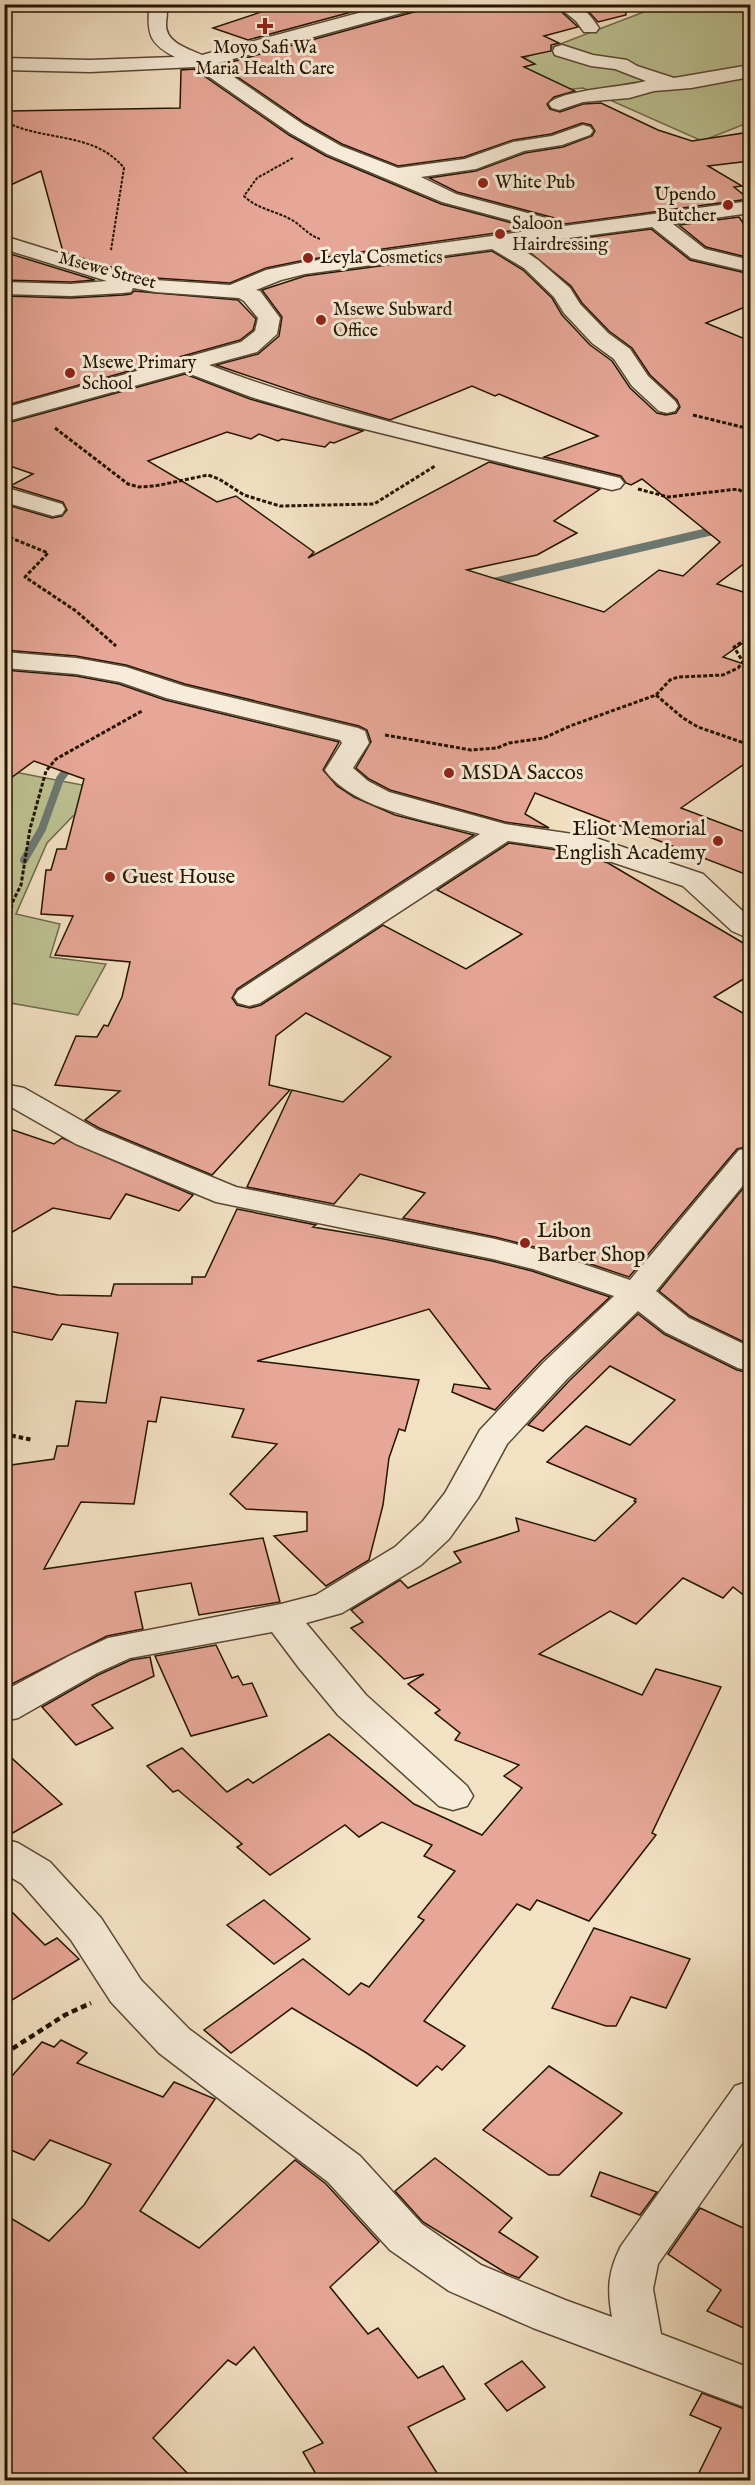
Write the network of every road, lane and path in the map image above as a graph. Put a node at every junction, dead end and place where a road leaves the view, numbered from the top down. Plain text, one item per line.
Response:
1 (150, 4) edge
2 (414, 4) edge
3 (564, 4) edge
4 (590, 27) dead end
5 (561, 51) dead end
6 (203, 61) junction
7 (4, 63) edge
8 (750, 71) edge
9 (673, 83) junction
10 (559, 104) dead end
11 (4, 121) edge
12 (583, 131) dead end
13 (324, 144) junction
14 (398, 175) junction
15 (750, 207) edge
16 (656, 220) junction
17 (564, 231) junction
18 (495, 241) junction
19 (4, 242) edge
20 (348, 261) junction
21 (75, 264) junction
22 (750, 266) edge
23 (155, 286) junction
24 (4, 288) edge
25 (236, 290) junction
26 (188, 365) junction
27 (667, 406) joint
28 (28, 407) junction
29 (4, 415) edge
30 (750, 429) edge
31 (466, 446) junction
32 (612, 483) joint
33 (4, 494) edge
34 (750, 497) edge
35 (53, 509) dead end
36 (4, 535) edge
37 (750, 637) edge
38 (4, 660) edge
39 (126, 675) junction
40 (175, 692) junction
41 (656, 695) junction
42 (355, 737) junction
43 (750, 745) edge
44 (503, 832) junction
45 (750, 930) edge
46 (4, 968) edge
47 (249, 997) dead end
48 (4, 1093) edge
49 (750, 1157) edge
50 (637, 1293) junction
51 (750, 1360) edge
52 (4, 1434) edge
53 (33, 1440) dead end
54 (281, 1617) junction
55 (4, 1708) edge
56 (453, 1796) dead end
57 (4, 1854) edge
58 (126, 1991) junction
59 (4, 2054) edge
60 (750, 2098) edge
61 (639, 2347) junction
62 (750, 2390) edge

1 - 6 street
2 - 6 street
3 - 4 street
5 - 9 street
6 - 7 street
6 - 13 street
8 - 9 street
9 - 10 street
11 - 21 path
12 - 14 street
13 - 14 street
13 - 20 path
14 - 17 street
15 - 16 street
16 - 17 street
16 - 22 street
17 - 18 street
18 - 20 street
18 - 27 street
19 - 21 street, Msewe Street
20 - 25 street
21 - 23 street, Msewe Street
23 - 24 street
23 - 25 street, Msewe Street
25 - 26 street
26 - 28 street
26 - 31 street
27 - 30 path
28 - 29 street
28 - 31 path
31 - 32 street
32 - 34 path
33 - 35 street
36 - 39 path
37 - 41 path
38 - 39 street
39 - 40 street
40 - 42 street
40 - 46 path
41 - 42 path
41 - 43 path
42 - 44 street
44 - 45 street
44 - 47 street
48 - 50 street
49 - 50 street
50 - 51 street
50 - 54 street
52 - 53 path
54 - 55 street
54 - 56 street
57 - 58 street
58 - 59 path
58 - 61 street
60 - 61 street
61 - 62 street

